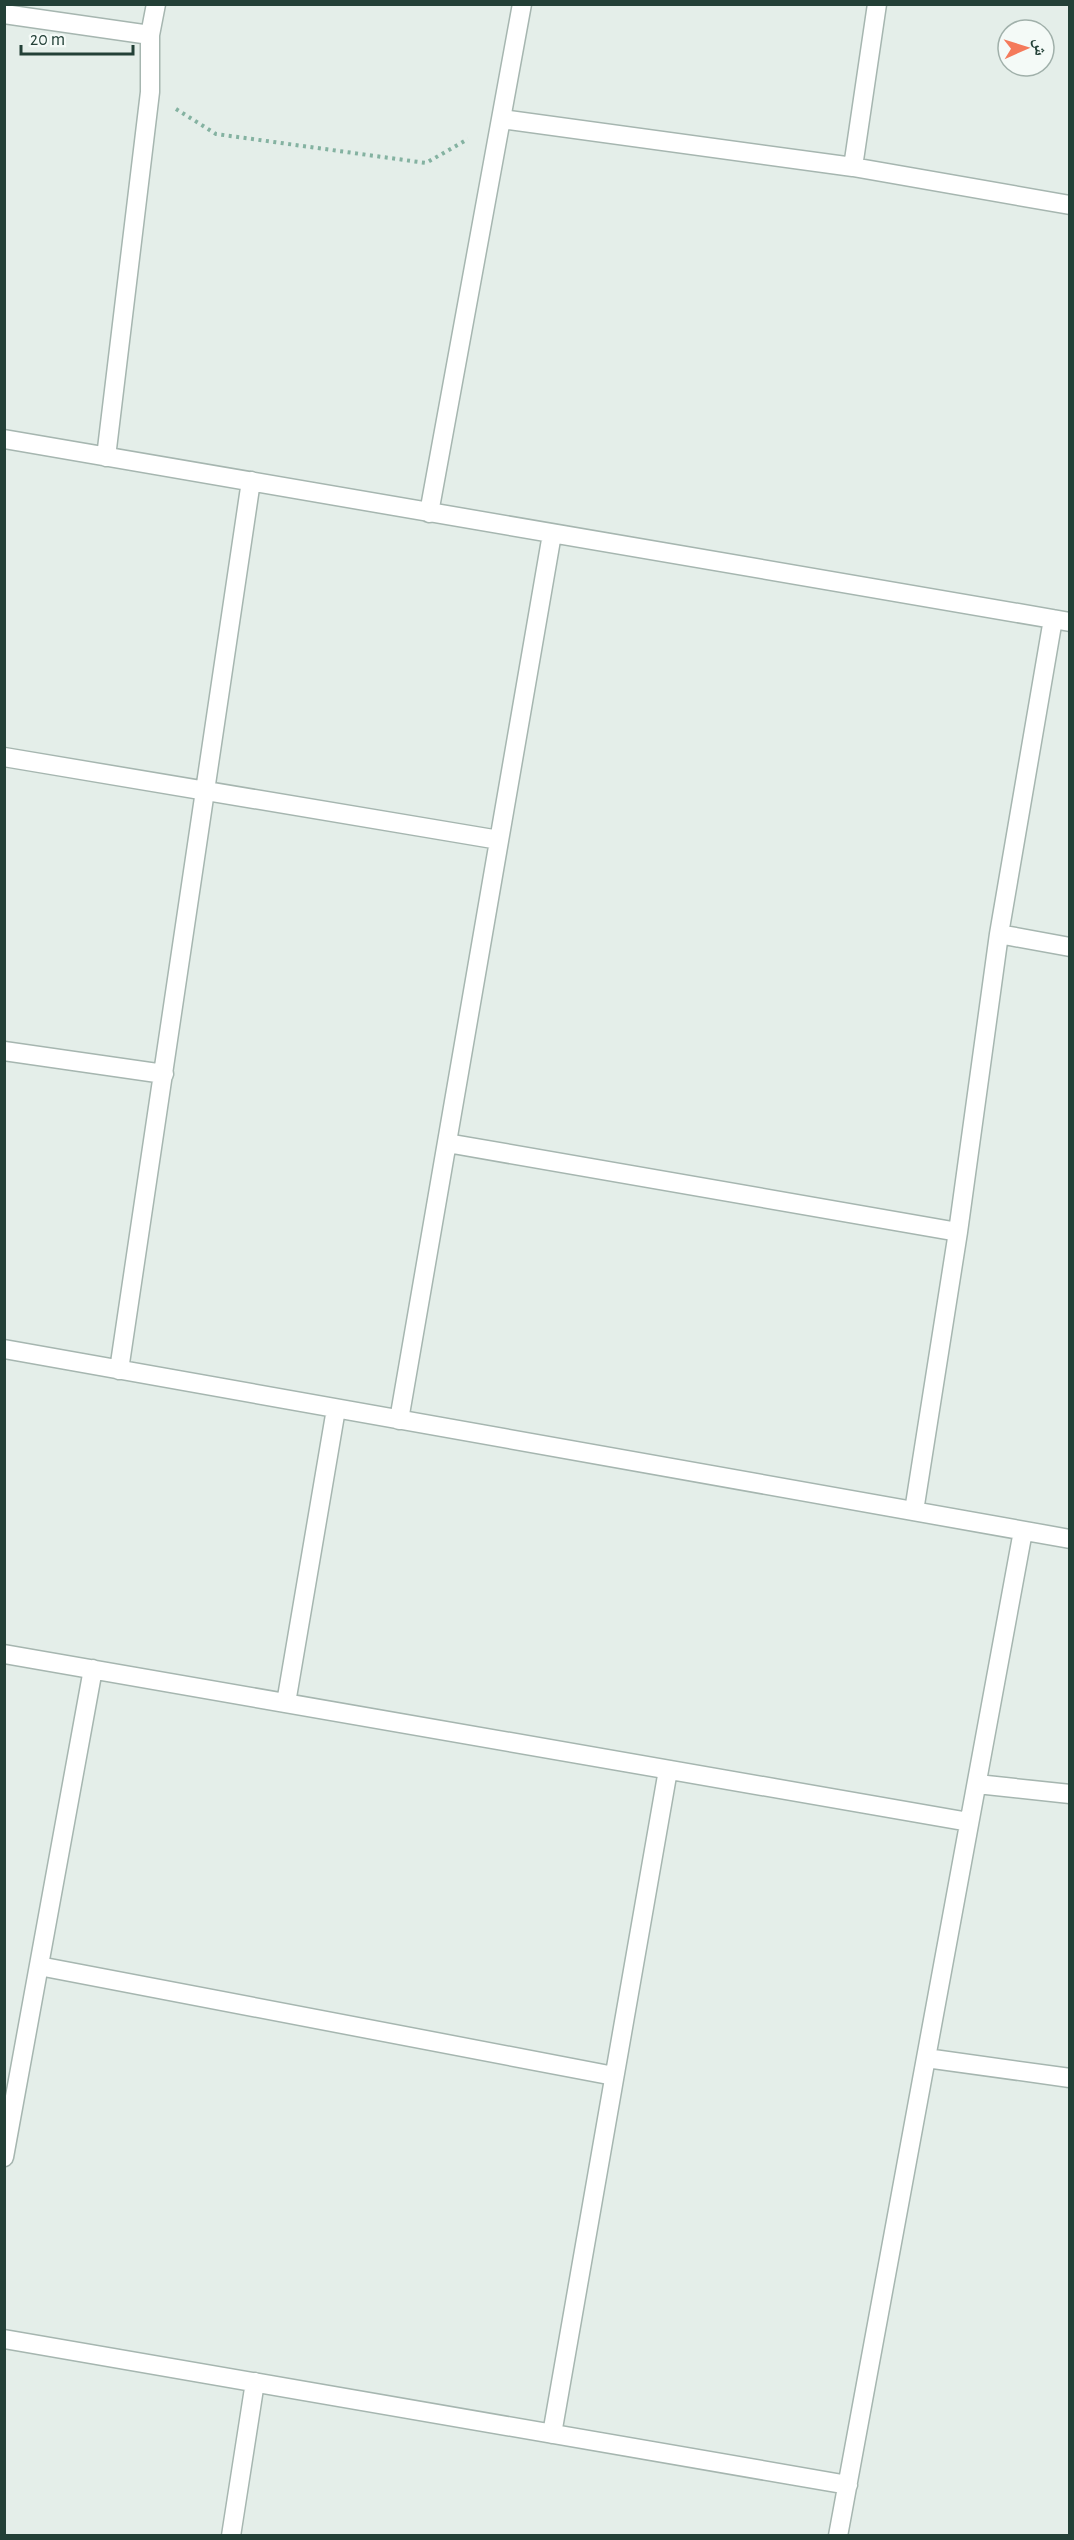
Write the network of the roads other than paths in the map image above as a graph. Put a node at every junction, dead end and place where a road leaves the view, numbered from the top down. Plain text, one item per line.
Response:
1 (156, 4) edge
2 (522, 4) edge
3 (877, 4) edge
4 (4, 14) edge
5 (150, 35) junction
6 (502, 119) junction
7 (853, 167) junction
8 (1070, 205) edge
9 (4, 439) edge
10 (106, 457) junction
11 (251, 481) junction
12 (429, 513) junction
13 (552, 534) junction
14 (1061, 620) edge
15 (4, 757) edge
16 (205, 789) junction
17 (499, 840) junction
18 (999, 934) junction
19 (1070, 947) edge
20 (4, 1051) edge
21 (164, 1074) junction
22 (447, 1143) junction
23 (958, 1232) junction
24 (4, 1350) edge
25 (118, 1370) junction
26 (336, 1409) junction
27 (399, 1420) junction
28 (914, 1511) junction
29 (1023, 1531) junction
30 (1070, 1539) edge
31 (4, 1654) edge
32 (93, 1669) junction
33 (286, 1703) junction
34 (668, 1770) junction
35 (977, 1785) junction
36 (1070, 1794) edge
37 (969, 1822) junction
38 (39, 1966) junction
39 (926, 2058) junction
40 (614, 2076) junction
41 (1070, 2078) edge
42 (4, 2157) edge
43 (4, 2339) edge
44 (255, 2382) junction
45 (552, 2434) junction
46 (848, 2485) junction
47 (231, 2535) edge
48 (838, 2535) edge

1 - 5 street
2 - 6 street
3 - 7 street
4 - 5 street
5 - 10 street
6 - 7 street
6 - 12 street
7 - 8 street
9 - 10 street
10 - 11 street
11 - 12 street
11 - 16 street
12 - 13 street
13 - 14 street
13 - 17 street
14 - 18 street
15 - 16 street
16 - 17 street
16 - 21 street
17 - 22 street
18 - 19 street
18 - 23 street
20 - 21 street
21 - 25 street
22 - 23 street
22 - 27 street
23 - 28 street
24 - 25 street
25 - 26 street
26 - 27 street
26 - 33 street
27 - 28 street
28 - 29 street
29 - 30 street
29 - 35 street
31 - 32 street
32 - 33 street
32 - 38 street
33 - 34 street
34 - 37 street
34 - 40 street
35 - 36 street
35 - 37 street
37 - 39 street
38 - 40 street
38 - 42 street
39 - 41 street
39 - 46 street
40 - 45 street
43 - 44 street
44 - 45 street
44 - 47 street
45 - 46 street
46 - 48 street

